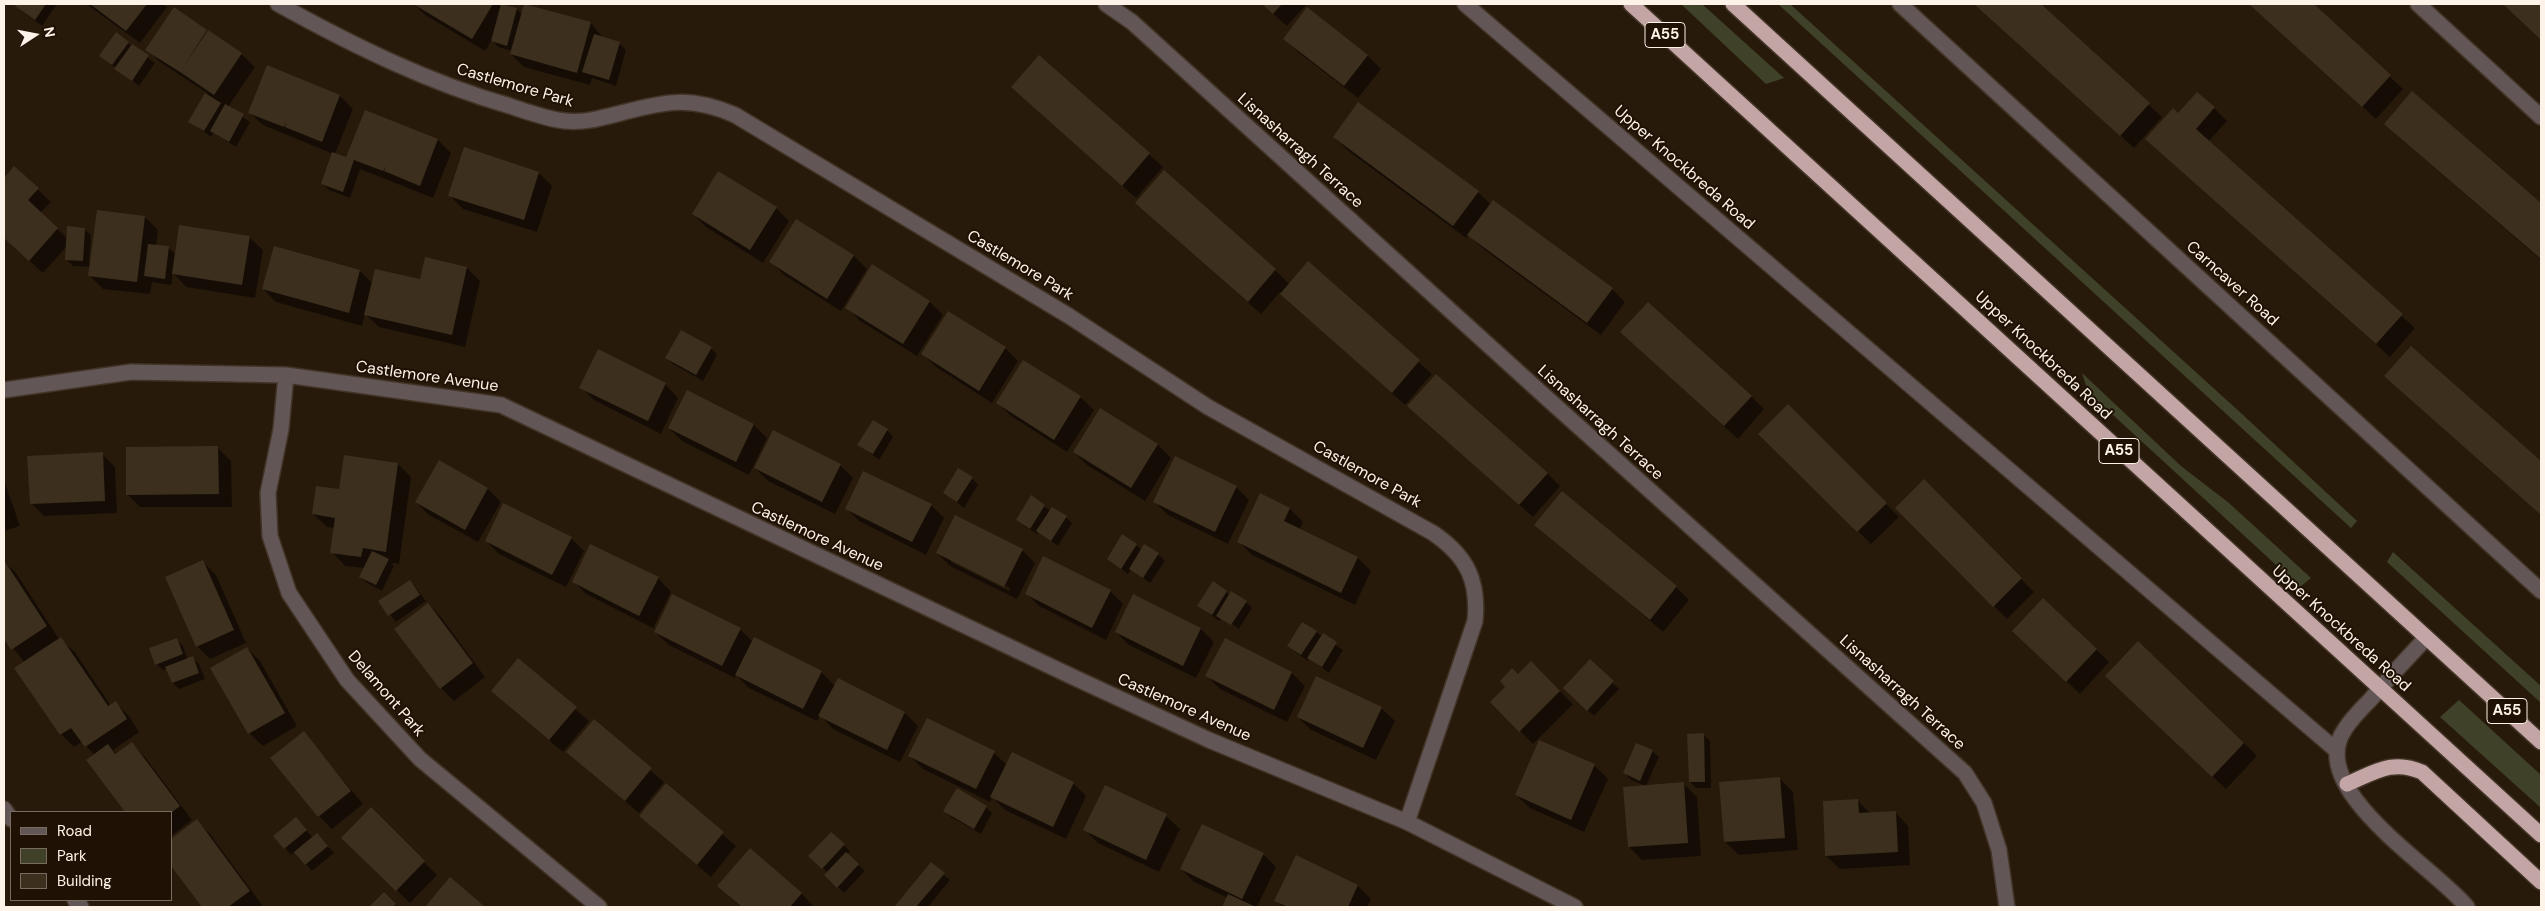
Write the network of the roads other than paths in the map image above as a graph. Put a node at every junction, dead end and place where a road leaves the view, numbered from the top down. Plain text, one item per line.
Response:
1 (278, 4) edge
2 (1106, 4) edge
3 (1465, 4) edge
4 (1630, 4) edge
5 (1733, 4) edge
6 (1900, 4) edge
7 (2418, 4) edge
8 (2541, 117) edge
9 (286, 375) junction
10 (6, 385) edge
11 (2541, 591) edge
12 (2426, 638) junction
13 (2380, 688) junction
14 (2541, 742) edge
15 (2336, 750) junction
16 (2347, 784) junction
17 (1407, 822) junction
18 (2541, 835) edge
19 (2541, 882) edge
20 (599, 907) edge
21 (1575, 907) edge
22 (2007, 907) edge
23 (2467, 907) edge

1 - 17 street, Castlemore Park
2 - 22 street, Lisnasharragh Terrace
3 - 15 street, Upper Knockbreda Road
4 - 13 highway, Upper Knockbreda Road / A55
5 - 12 highway, A55
6 - 11 street, Carncaver Road
7 - 8 street
9 - 10 street, Castlemore Avenue
9 - 17 street, Castlemore Avenue
9 - 20 street, Delamont Park
12 - 13 street
12 - 14 highway, A55
13 - 15 street
13 - 18 highway, Upper Knockbreda Road / A55
15 - 16 street
16 - 19 highway
16 - 23 street
17 - 21 street, Castlemore Avenue

